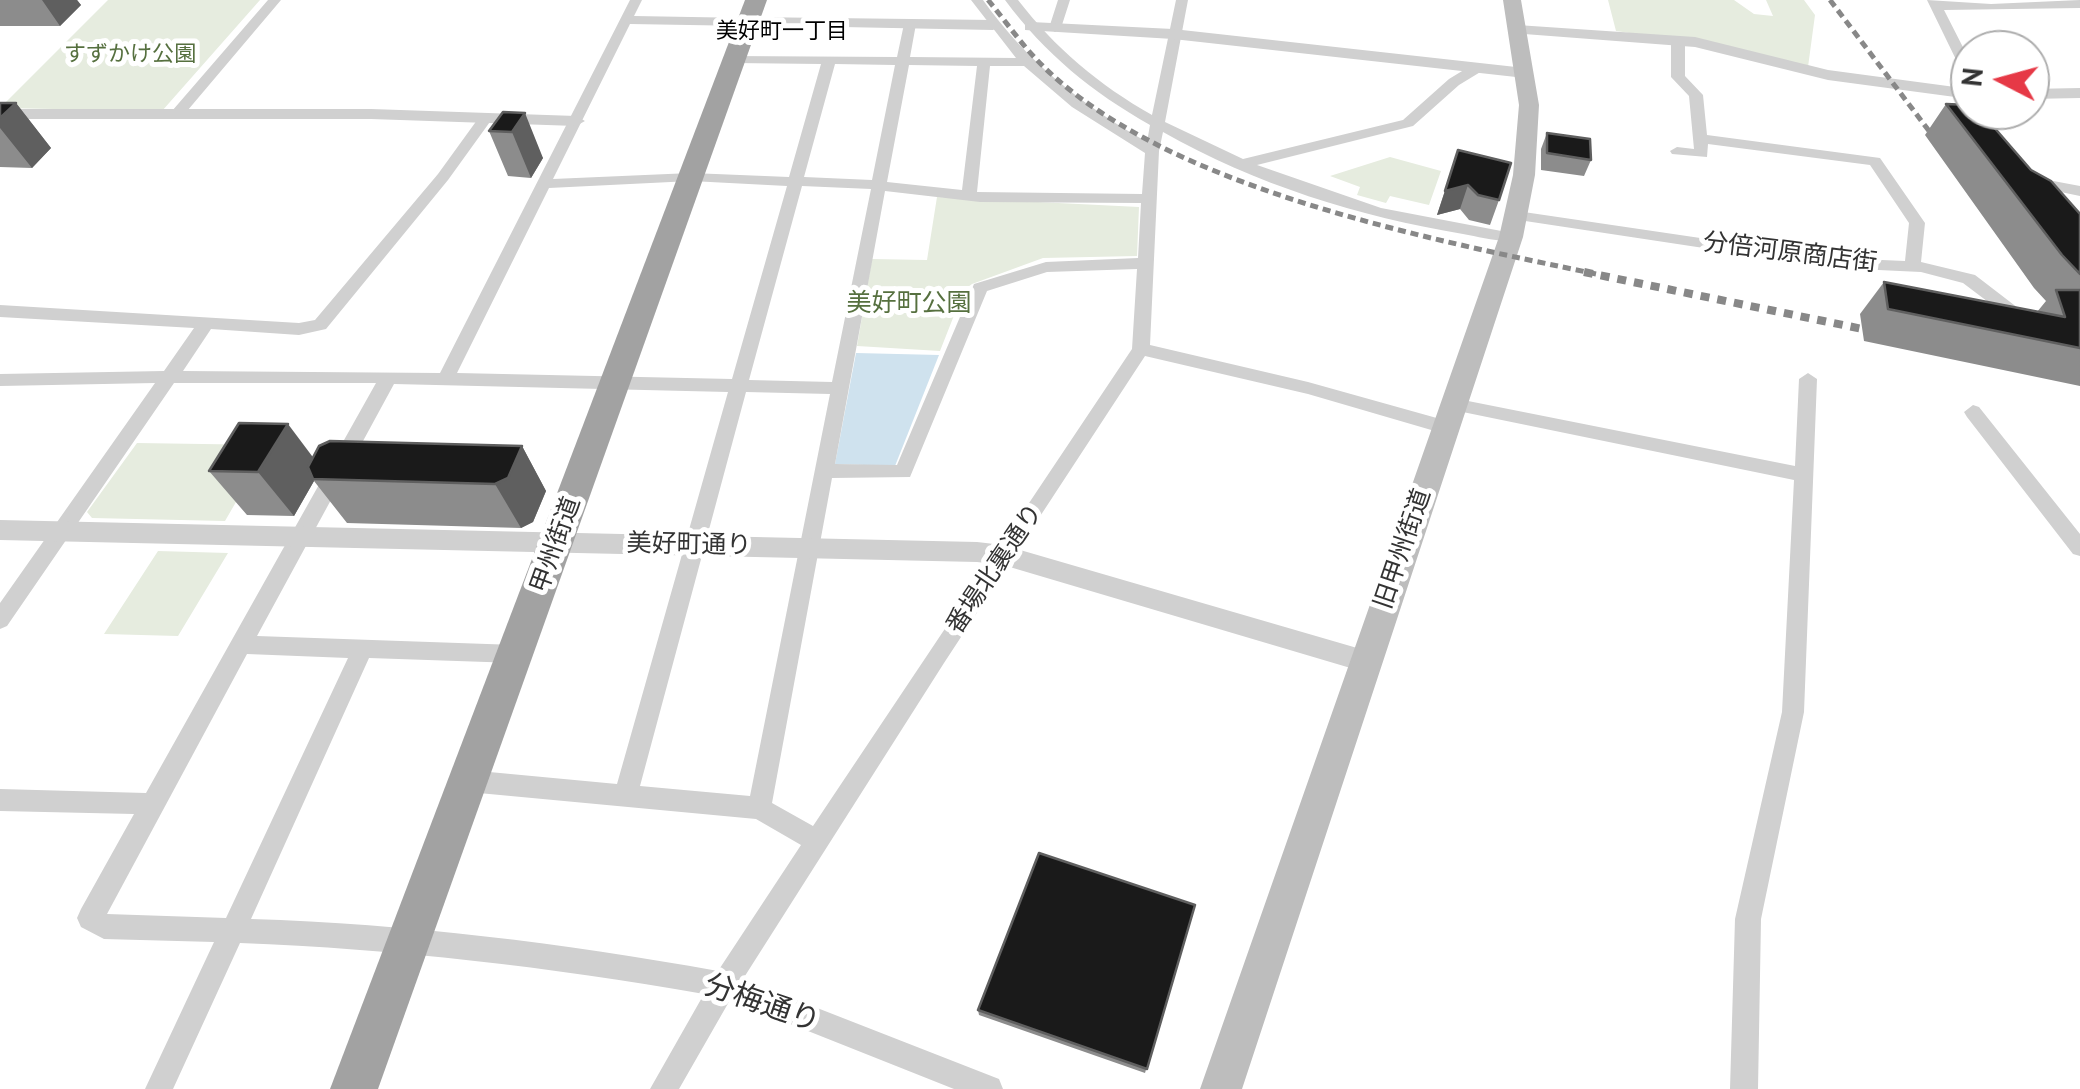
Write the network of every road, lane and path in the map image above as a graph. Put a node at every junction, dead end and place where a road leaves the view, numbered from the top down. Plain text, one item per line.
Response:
1 (275, 0) edge
2 (636, 0) edge
3 (977, 0) edge
4 (1011, 0) edge
5 (1064, 0) edge
6 (1182, 0) edge
7 (1512, 0) edge
8 (1934, 2) edge
9 (2080, 4) edge
10 (752, 11) edge
11 (626, 20) junction
12 (910, 24) junction
13 (993, 25) junction
14 (1031, 27) junction
15 (1055, 28) junction
16 (1517, 30) junction
17 (1173, 34) junction
18 (1950, 34) edge
19 (1678, 40) junction
20 (734, 59) junction
21 (830, 60) junction
22 (904, 61) junction
23 (984, 62) junction
24 (1026, 62) junction
25 (1477, 68) junction
26 (1525, 73) junction
27 (2080, 93) edge
28 (2050, 94) edge
29 (1950, 102) edge
30 (0, 114) edge
31 (176, 114) junction
32 (485, 119) junction
33 (576, 121) junction
34 (1157, 123) junction
35 (1701, 138) junction
36 (1152, 151) junction
37 (1677, 151) dead end
38 (1242, 164) junction
39 (691, 177) junction
40 (2010, 179) joint
41 (795, 180) junction
42 (544, 184) junction
43 (877, 185) junction
44 (2080, 195) edge
45 (969, 196) junction
46 (1148, 199) junction
47 (2032, 200) joint
48 (2080, 209) edge
49 (1514, 226) junction
50 (1148, 263) junction
51 (1912, 267) junction
52 (0, 311) edge
53 (2042, 315) edge
54 (205, 325) junction
55 (1142, 350) junction
56 (172, 378) junction
57 (388, 378) junction
58 (446, 378) junction
59 (0, 380) edge
60 (1808, 380) dead end
61 (616, 382) junction
62 (740, 385) junction
63 (840, 388) junction
64 (1974, 412) dead end
65 (1449, 415) junction
66 (824, 470) junction
67 (1804, 475) junction
68 (0, 530) edge
69 (63, 531) junction
70 (300, 536) junction
71 (557, 542) junction
72 (696, 545) junction
73 (808, 548) junction
74 (2080, 548) edge
75 (1003, 556) junction
76 (0, 620) edge
77 (241, 645) junction
78 (363, 649) junction
79 (516, 654) junction
80 (1364, 661) junction
81 (468, 780) junction
82 (625, 797) junction
83 (0, 800) edge
84 (152, 804) junction
85 (760, 808) junction
86 (819, 842) junction
87 (233, 928) junction
88 (408, 942) junction
89 (724, 986) junction
90 (159, 1089) edge
91 (354, 1089) edge
92 (664, 1089) edge
93 (989, 1089) edge
94 (1221, 1089) edge
95 (1744, 1089) edge

1 - 31 street
2 - 11 street
3 - 13 street
4 - 14 street, 分倍河原商店街
5 - 15 street
6 - 17 street
7 - 16 main road, 旧甲州街道
8 - 9 street
8 - 18 street
10 - 11 street
10 - 12 street
10 - 20 highway, 甲州街道
11 - 33 street
12 - 13 street
12 - 22 street
13 - 24 street
14 - 15 street
14 - 34 street, 分倍河原商店街
15 - 17 street
16 - 19 street
16 - 26 main road, 旧甲州街道
17 - 25 street
17 - 34 street
19 - 29 street
19 - 35 street
20 - 21 street
20 - 39 highway, 甲州街道
21 - 22 street
21 - 41 street
22 - 23 street
22 - 43 street
23 - 24 street
23 - 45 street
24 - 36 street
25 - 26 street
25 - 38 street
26 - 49 main road, 旧甲州街道
27 - 28 street
30 - 31 street
31 - 32 street
32 - 33 street
32 - 54 street
33 - 42 street
34 - 36 street
34 - 38 street, 分倍河原商店街
35 - 37 street
35 - 51 street
36 - 46 street
38 - 49 street, 分倍河原商店街
39 - 41 street
39 - 42 street
39 - 61 highway, 甲州街道
40 - 44 street
40 - 47 street
41 - 43 street
41 - 62 street
42 - 58 street
43 - 45 street
43 - 63 street
44 - 48 street
45 - 46 street
46 - 50 street
47 - 48 street
49 - 51 street, 分倍河原商店街
49 - 65 main road, 旧甲州街道
50 - 55 street
50 - 66 street
51 - 53 street, 分倍河原商店街
52 - 54 street
54 - 56 street
55 - 65 street
55 - 75 street, 番場北裏通り
56 - 57 street
56 - 59 street
56 - 69 street
57 - 58 street
57 - 70 street
58 - 61 street
60 - 67 street
61 - 62 street
61 - 71 highway, 甲州街道
62 - 63 street
62 - 72 street
63 - 66 street
64 - 74 street
65 - 67 street
65 - 80 main road, 旧甲州街道
66 - 73 street
67 - 95 street
68 - 69 street, 美好町通り
69 - 70 street, 美好町通り
69 - 76 street
70 - 71 street, 美好町通り
70 - 77 street
71 - 72 street, 美好町通り
71 - 79 highway, 甲州街道
72 - 73 street, 美好町通り
72 - 82 street
73 - 75 street, 美好町通り
73 - 85 street
75 - 80 street, 美好町通り
75 - 86 street, 番場北裏通り
77 - 78 street
77 - 84 street
78 - 79 street
78 - 87 street
79 - 81 highway, 甲州街道
80 - 94 main road, 旧甲州街道
81 - 82 street
81 - 88 highway, 甲州街道
82 - 85 street
83 - 84 street
84 - 87 street, 分梅通り
85 - 86 street
86 - 89 street, 番場北裏通り
87 - 88 street, 分梅通り
87 - 90 street
88 - 89 street, 分梅通り
88 - 91 highway, 甲州街道
89 - 92 street, 番場北裏通り
89 - 93 street, 分梅通り

